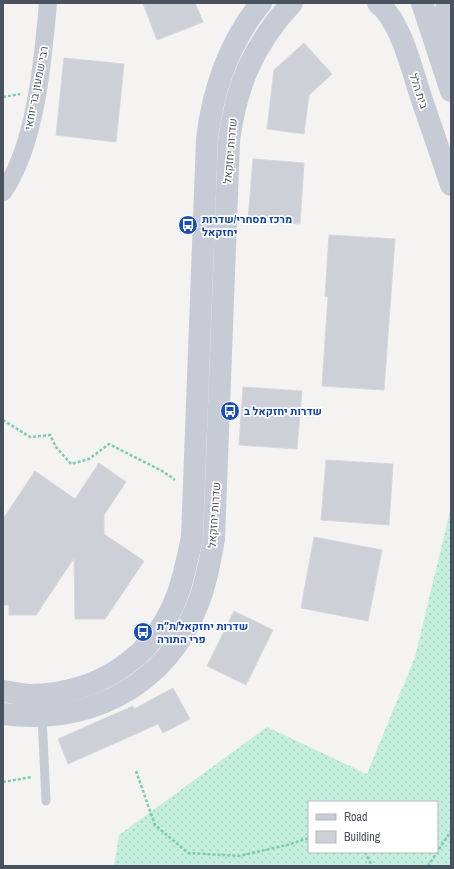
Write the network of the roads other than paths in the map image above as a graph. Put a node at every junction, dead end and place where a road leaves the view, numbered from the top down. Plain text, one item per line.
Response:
1 (48, 3) edge
2 (261, 3) edge
3 (292, 3) edge
4 (378, 3) edge
5 (422, 3) edge
6 (447, 3) edge
7 (449, 86) edge
8 (451, 185) edge
9 (3, 192) edge
10 (200, 314) junction
11 (222, 316) junction
12 (3, 691) edge
13 (41, 694) junction
14 (3, 714) edge
15 (42, 716) junction
16 (46, 801) dead end

1 - 9 street, רבי שמעון בר יוחאי
2 - 10 street, שדרות יחזקאל
3 - 11 street, שדרות יחזקאל
4 - 8 street, בית הלל
5 - 7 street
6 - 7 street
10 - 11 street
10 - 13 street, שדרות יחזקאל
11 - 15 street, שדרות יחזקאל
12 - 13 street, שדרות יחזקאל
13 - 15 street
14 - 15 street, שדרות יחזקאל
15 - 16 lane

